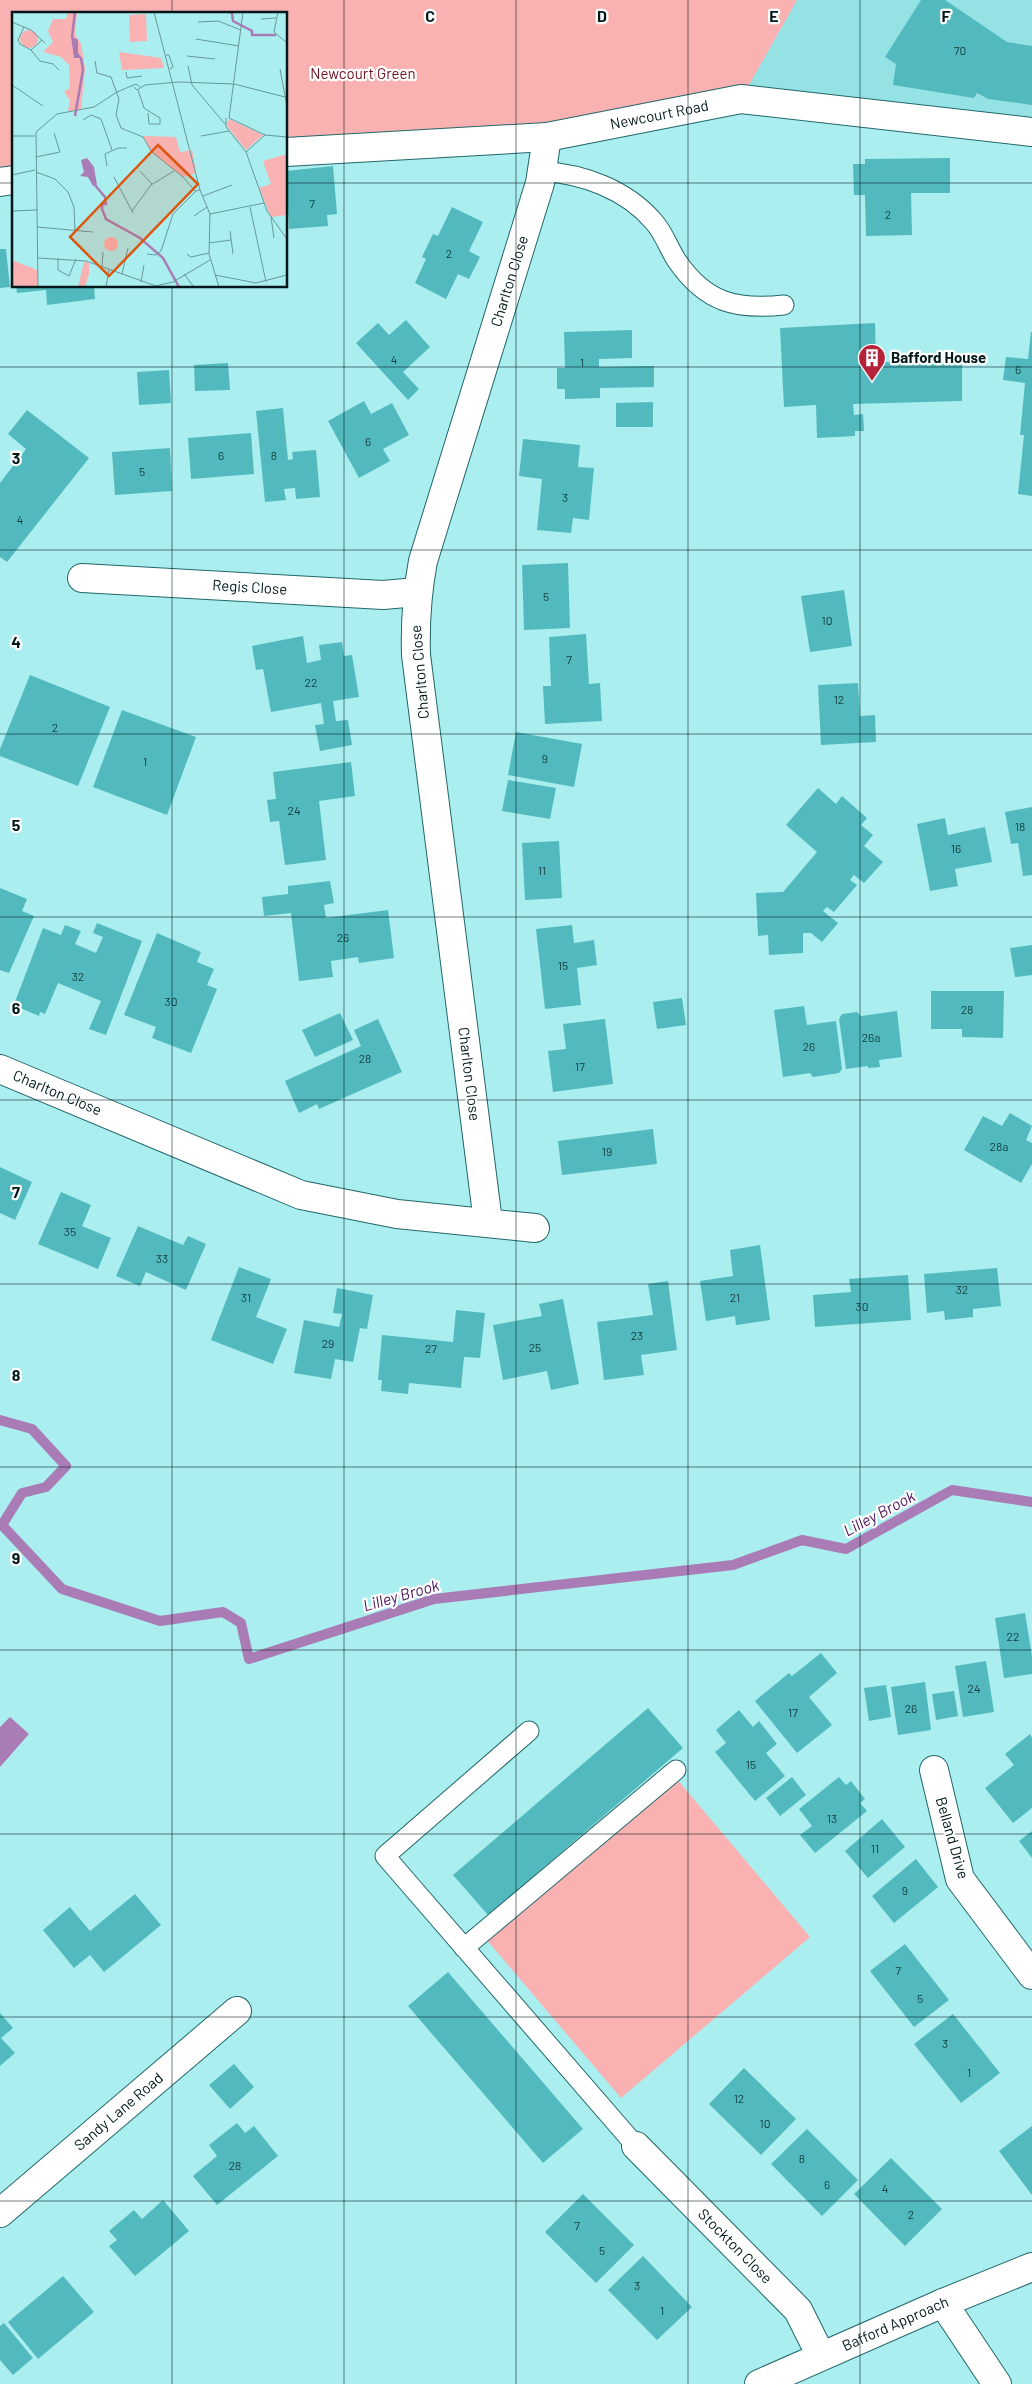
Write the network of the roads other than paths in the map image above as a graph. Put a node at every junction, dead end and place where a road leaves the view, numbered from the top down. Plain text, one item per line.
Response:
1 (1032, 132) edge
2 (547, 137) junction
3 (288, 152) edge
4 (542, 171) junction
5 (784, 305) dead end
6 (82, 578) dead end
7 (418, 592) junction
8 (0, 1069) edge
9 (488, 1222) junction
10 (535, 1228) dead end
11 (529, 1731) dead end
12 (676, 1770) dead end
13 (934, 1770) dead end
14 (464, 1948) junction
15 (1032, 1975) edge
16 (237, 2011) dead end
17 (636, 2146) joint
18 (0, 2213) edge
19 (1032, 2267) edge
20 (943, 2303) junction
21 (821, 2356) junction
22 (759, 2384) edge
23 (997, 2384) edge

1 - 2 street, Newcourt Road
2 - 3 street, Newcourt Road
2 - 4 street, Charlton Close
4 - 5 lane
4 - 7 street, Charlton Close
6 - 7 street, Regis Close
7 - 9 street, Charlton Close
8 - 9 street, Charlton Close
9 - 10 street, Charlton Close
11 - 14 lane
12 - 14 lane
13 - 15 street, Belland Drive
14 - 17 lane
16 - 18 street, Sandy Lane Road
17 - 21 street, Stockton Close
19 - 20 street, Bafford Approach
20 - 21 street, Bafford Approach
20 - 23 street
21 - 22 street, Bafford Approach

